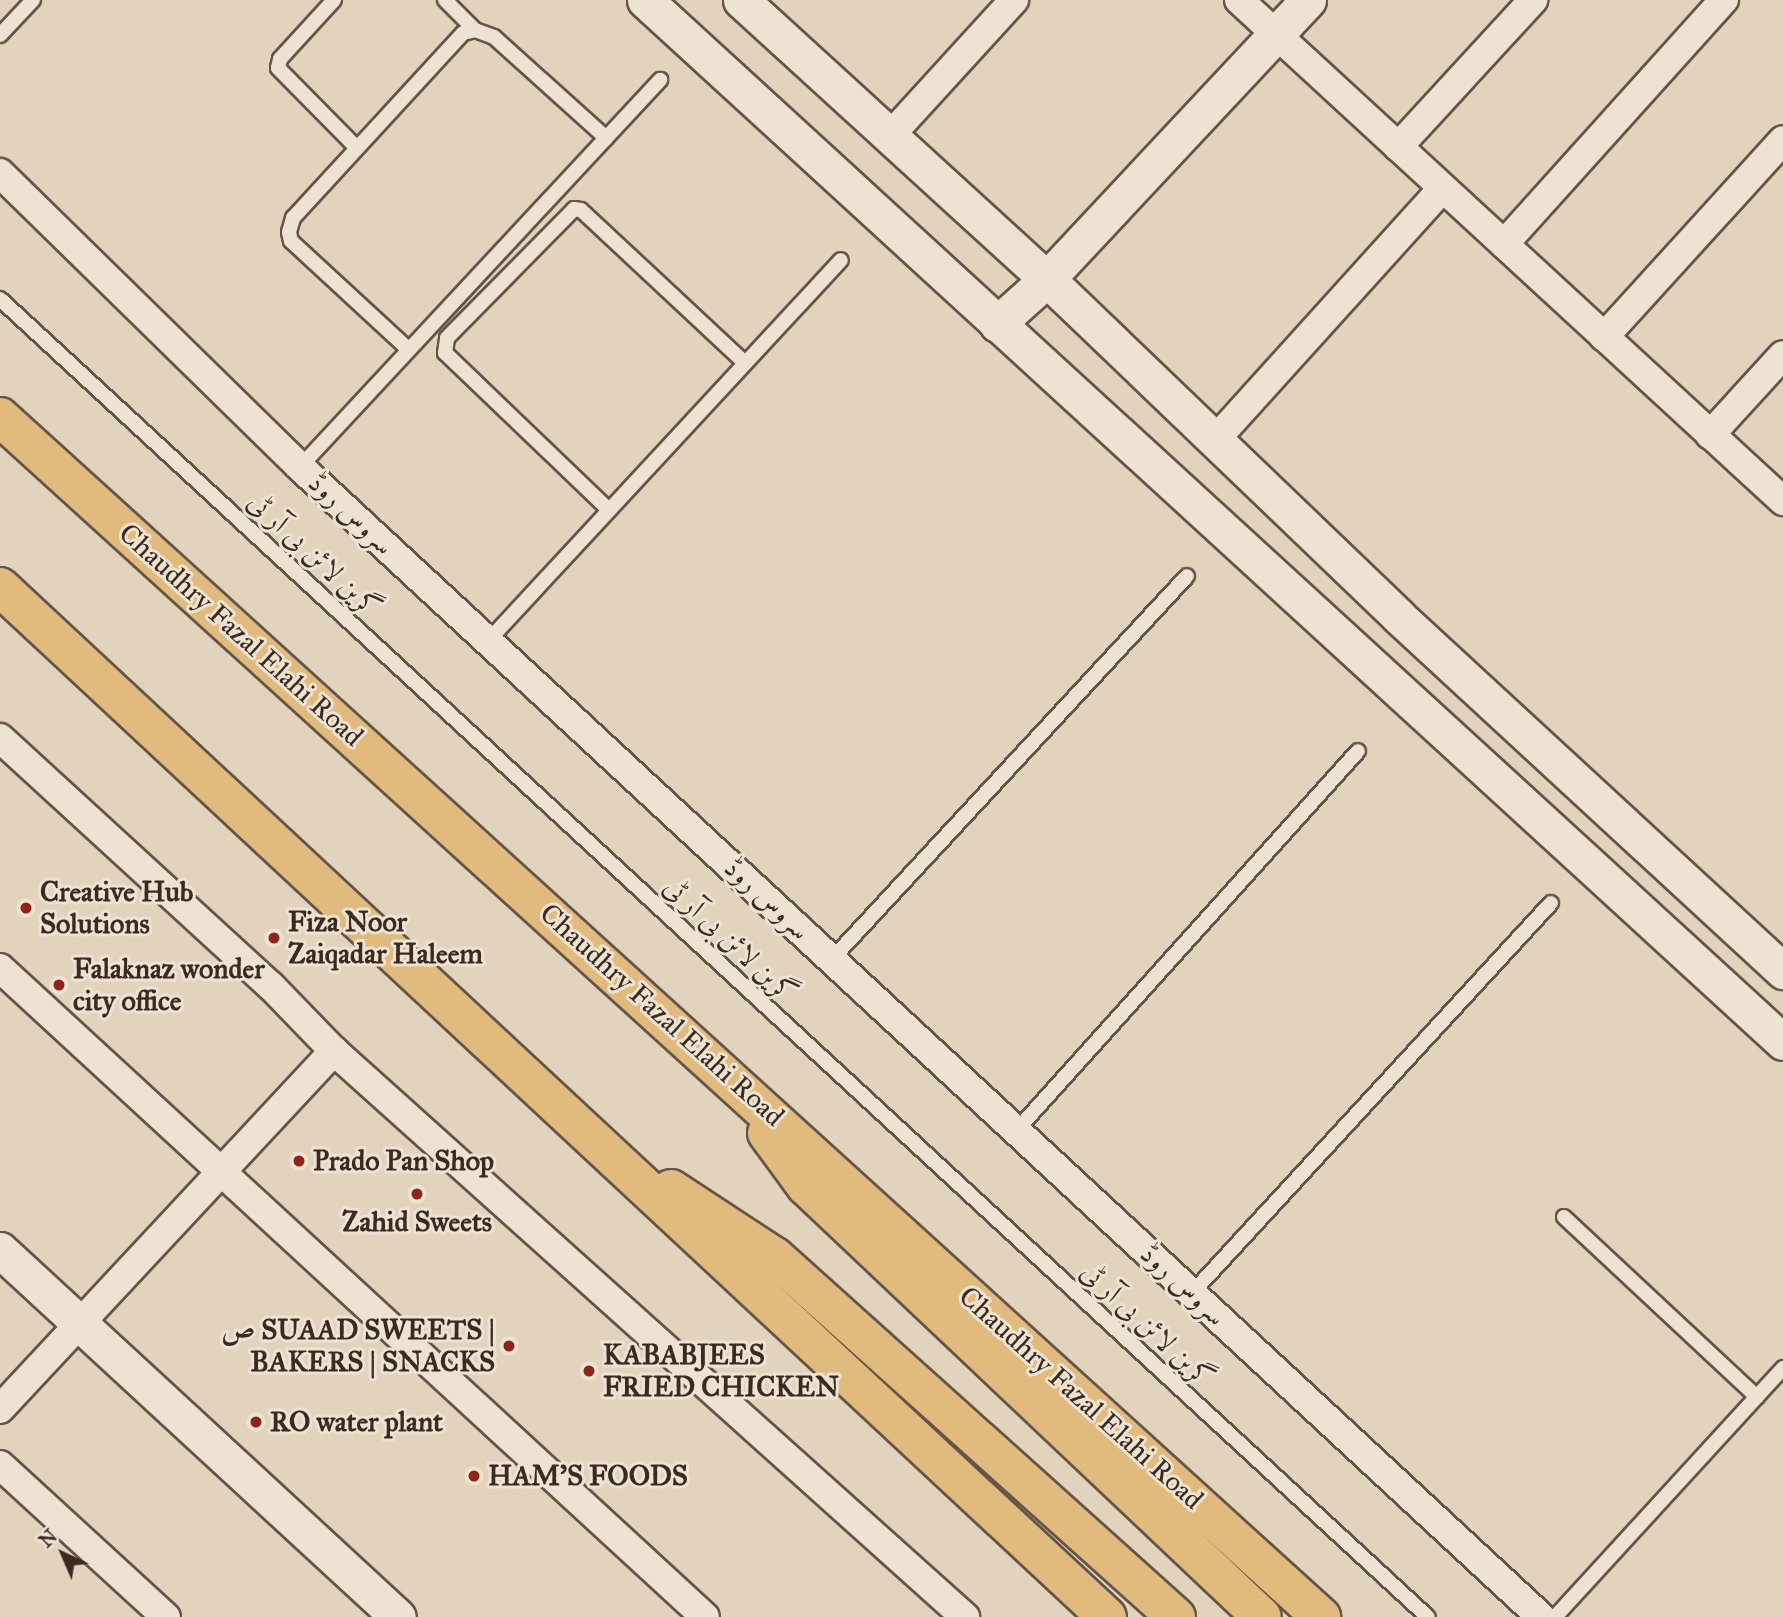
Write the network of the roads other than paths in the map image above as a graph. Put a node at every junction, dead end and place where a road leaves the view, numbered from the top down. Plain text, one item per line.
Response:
1 (33, 0) edge
2 (334, 0) edge
3 (445, 0) edge
4 (645, 0) edge
5 (741, 0) edge
6 (1014, 0) edge
7 (1239, 0) edge
8 (1308, 0) edge
9 (1533, 0) edge
10 (1724, 0) edge
11 (475, 30) junction
12 (1276, 34) junction
13 (0, 35) edge
14 (660, 80) dead end
15 (606, 138) junction
16 (888, 138) junction
17 (1783, 140) edge
18 (1398, 147) junction
19 (357, 148) junction
20 (0, 173) edge
21 (1443, 188) junction
22 (1504, 244) junction
23 (841, 260) dead end
24 (1047, 279) junction
25 (0, 299) edge
26 (997, 324) junction
27 (1604, 337) junction
28 (407, 348) junction
29 (1783, 355) edge
30 (745, 363) junction
31 (0, 417) edge
32 (1710, 435) junction
33 (1216, 439) junction
34 (300, 467) junction
35 (1783, 501) edge
36 (609, 510) junction
37 (1187, 576) dead end
38 (0, 587) edge
39 (488, 641) junction
40 (0, 738) edge
41 (1358, 751) dead end
42 (1551, 903) dead end
43 (832, 959) junction
44 (0, 968) edge
45 (1783, 971) edge
46 (1783, 1042) edge
47 (334, 1051) junction
48 (716, 1064) junction
49 (1016, 1130) junction
50 (584, 1133) junction
51 (220, 1171) junction
52 (1564, 1217) dead end
53 (0, 1250) edge
54 (1192, 1293) junction
55 (79, 1324) junction
56 (1783, 1368) edge
57 (1757, 1397) junction
58 (0, 1409) edge
59 (0, 1465) edge
60 (166, 1617) edge
61 (398, 1617) edge
62 (705, 1617) edge
63 (965, 1617) edge
64 (1107, 1617) edge
65 (1176, 1617) edge
66 (1262, 1617) edge
67 (1321, 1617) edge
68 (1428, 1617) edge
69 (1541, 1617) edge
70 (1555, 1617) edge

1 - 13 lane
2 - 19 lane
3 - 11 lane
4 - 26 street
5 - 16 street
6 - 16 street
7 - 12 street
8 - 12 street
9 - 18 street
10 - 22 street
11 - 15 lane
11 - 19 lane
12 - 18 street
12 - 24 street
14 - 15 lane
15 - 28 lane
16 - 24 street
17 - 27 street
18 - 21 street
19 - 28 lane
20 - 34 street, سروس روڈ
21 - 22 street
21 - 33 street
22 - 27 street
23 - 30 lane
24 - 26 street
24 - 33 street
25 - 68 lane, گرین لائن بی آر ٹی
26 - 46 street
27 - 32 street
28 - 34 lane
29 - 32 street
30 - 36 lane
30 - 36 lane
31 - 48 main road, Chaudhry Fazal Elahi Road
32 - 35 street
33 - 45 street
34 - 39 street, سروس روڈ
36 - 39 lane
37 - 43 lane
38 - 50 main road
39 - 43 street, سروس روڈ
40 - 47 street
41 - 49 lane
42 - 54 lane
43 - 49 street, سروس روڈ
44 - 51 street
47 - 51 street
47 - 63 street
48 - 66 main road
48 - 67 main road, Chaudhry Fazal Elahi Road
49 - 54 street, سروس روڈ
50 - 64 main road
50 - 65 main road
51 - 55 street
51 - 62 street
52 - 57 lane
53 - 55 street
54 - 69 street, سروس روڈ
55 - 58 street
55 - 61 street
56 - 57 lane
57 - 70 lane
59 - 60 street

